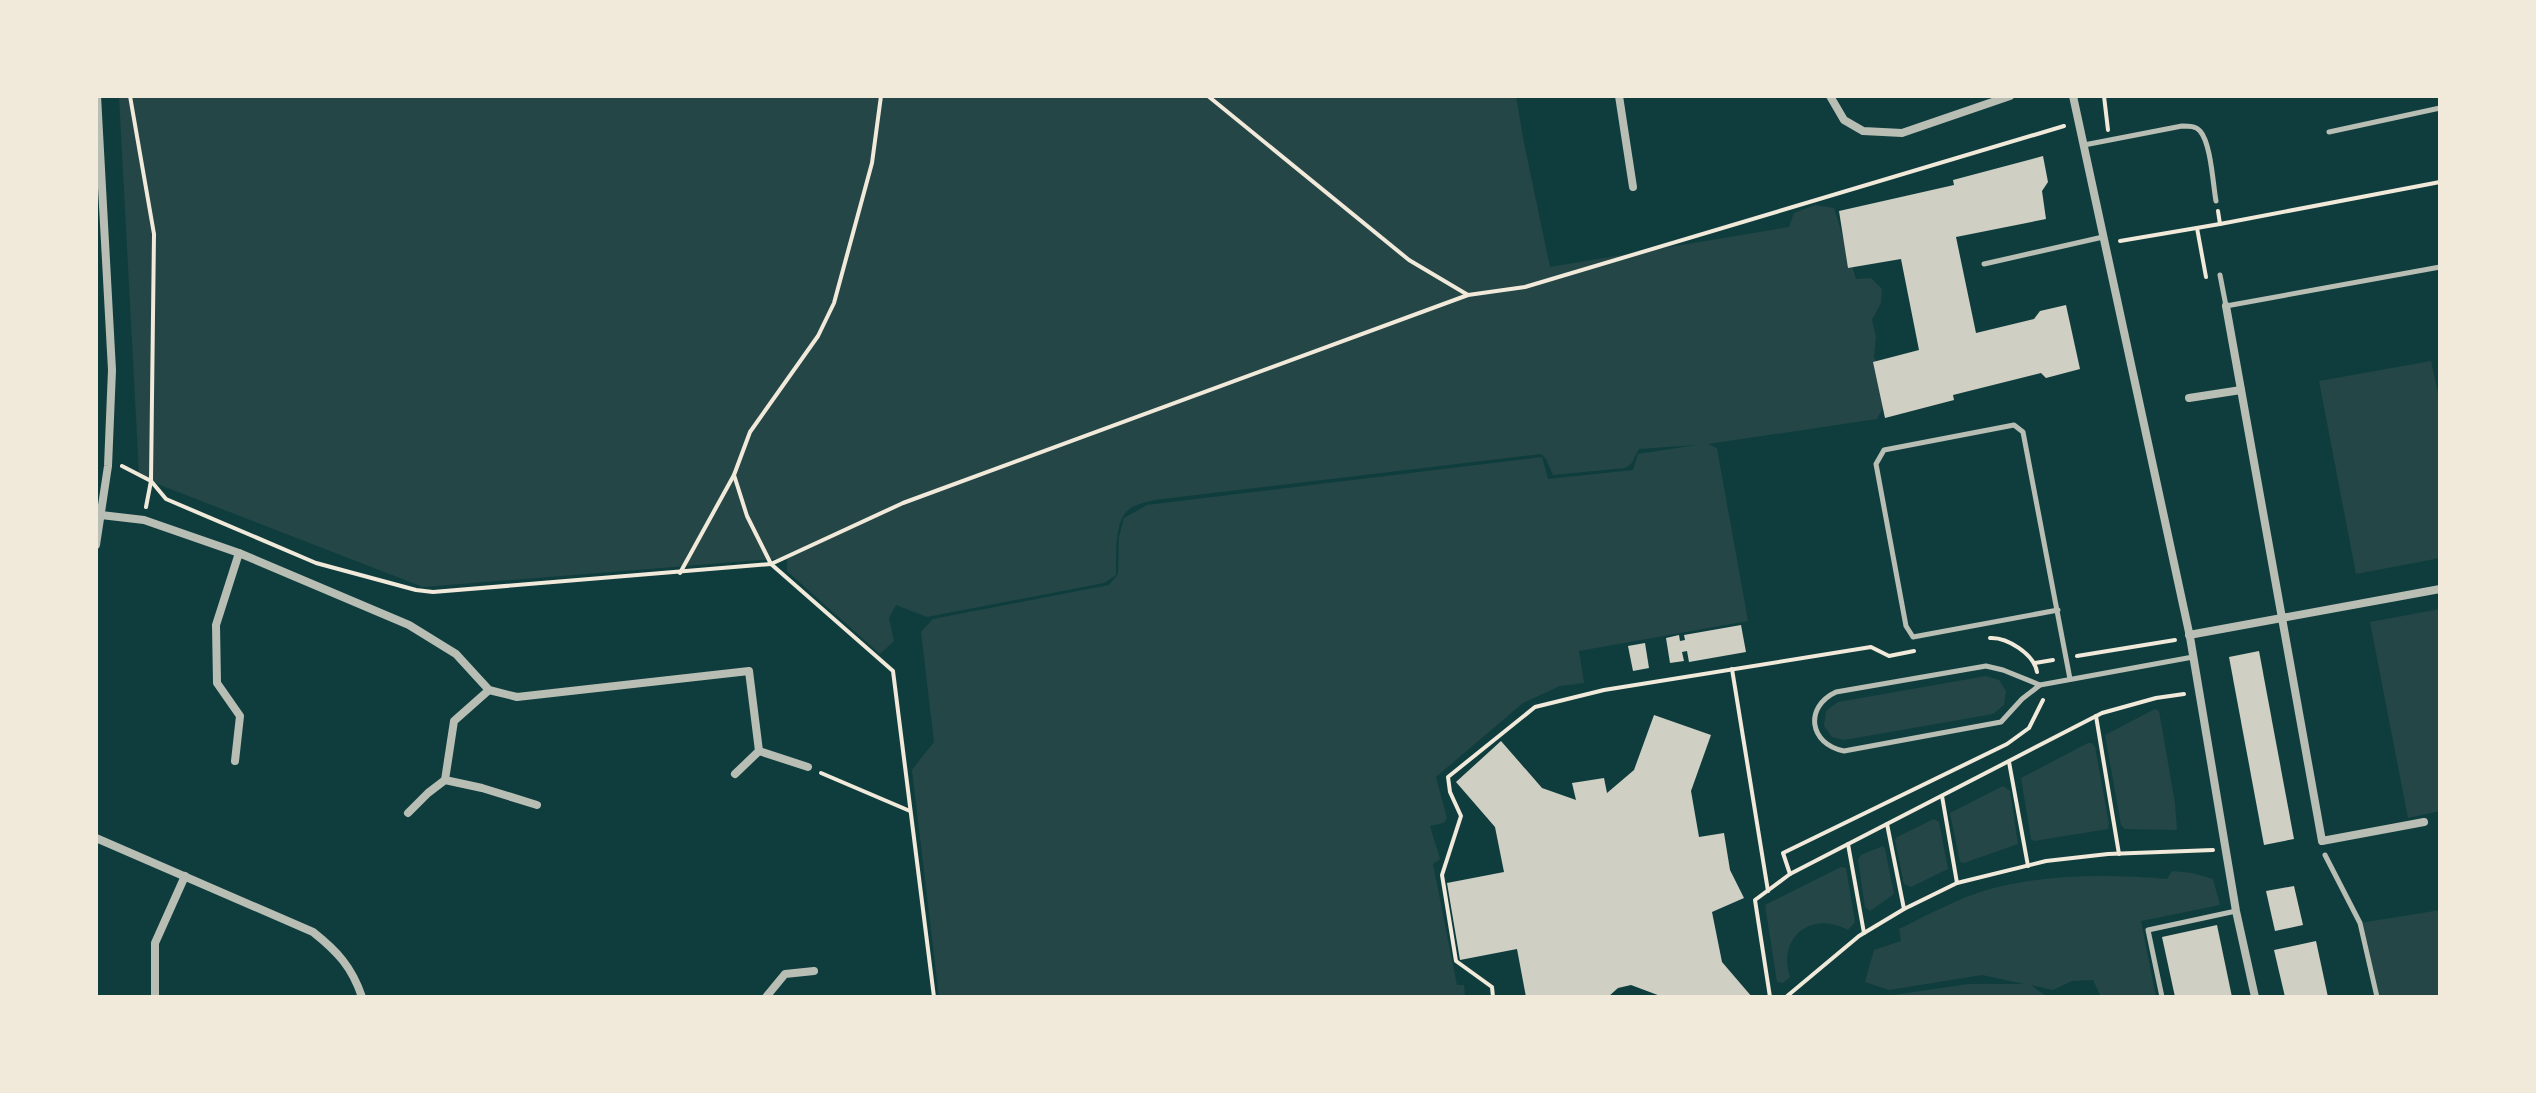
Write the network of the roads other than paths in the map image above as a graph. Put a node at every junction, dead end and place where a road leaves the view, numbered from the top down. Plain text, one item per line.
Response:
1 (97, 96) edge
2 (1619, 96) edge
3 (1830, 96) edge
4 (2010, 96) edge
5 (2073, 96) edge
6 (2440, 108) edge
7 (2329, 132) dead end
8 (2084, 145) junction
9 (1633, 187) dead end
10 (2216, 201) road end
11 (2104, 240) junction
12 (1984, 264) dead end
13 (2440, 267) edge
14 (2220, 275) road end
15 (2226, 306) junction
16 (2241, 390) junction
17 (2189, 398) dead end
18 (101, 515) junction
19 (96, 545) edge
20 (239, 553) junction
21 (2440, 589) edge
22 (2058, 610) junction
23 (2282, 618) junction
24 (2189, 636) junction
25 (2193, 657) junction
26 (2070, 679) junction
27 (2040, 685) junction
28 (489, 690) junction
29 (759, 751) junction
30 (235, 761) dead end
31 (808, 767) road end
32 (735, 774) dead end
33 (445, 780) junction
34 (537, 805) dead end
35 (408, 813) dead end
36 (2424, 822) dead end
37 (96, 838) edge
38 (2325, 855) dead end
39 (185, 876) junction
40 (2236, 911) junction
41 (814, 971) dead end
42 (155, 997) edge
43 (362, 997) edge
44 (766, 997) edge
45 (2162, 997) edge
46 (2255, 997) edge
47 (2377, 997) edge

1 - 18 street
2 - 9 street
3 - 4 street
5 - 8 street
6 - 7 lane
8 - 10 lane
8 - 11 street
11 - 12 lane
11 - 24 street
13 - 15 lane
14 - 15 lane
15 - 16 street
16 - 17 street
16 - 23 street
18 - 19 street
18 - 20 street
20 - 28 street
20 - 30 street
21 - 23 street
22 - 22 lane
22 - 26 lane
23 - 24 street
23 - 36 street
24 - 25 street
25 - 26 lane
25 - 40 street
26 - 27 lane
27 - 27 lane
28 - 29 street
28 - 33 street
29 - 31 street
29 - 32 street
33 - 34 street
33 - 35 street
37 - 39 street
38 - 47 lane
39 - 42 street
39 - 43 street
40 - 45 lane
40 - 46 street
41 - 44 street

